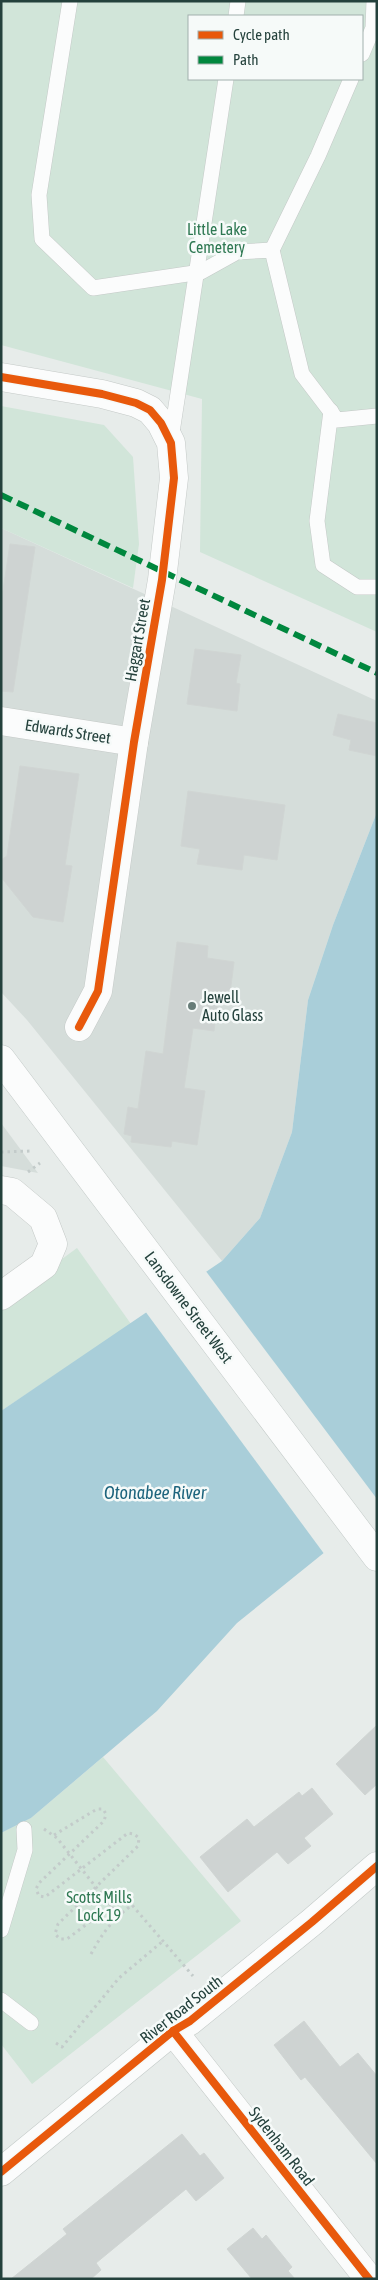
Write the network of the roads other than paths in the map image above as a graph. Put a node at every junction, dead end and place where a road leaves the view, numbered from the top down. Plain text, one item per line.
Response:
1 (70, 1) edge
2 (238, 1) edge
3 (374, 1) edge
4 (236, 15) edge
5 (363, 52) edge
6 (226, 80) edge
7 (351, 80) edge
8 (272, 250) junction
9 (197, 273) junction
10 (1, 377) edge
11 (331, 411) junction
12 (377, 416) edge
13 (171, 443) junction
14 (377, 587) edge
15 (1, 721) edge
16 (134, 742) junction
17 (79, 1027) dead end
18 (1, 1059) edge
19 (6, 1191) edge
20 (1, 1296) edge
21 (376, 1556) edge
22 (24, 1830) dead end
23 (377, 1866) edge
24 (1, 1930) edge
25 (1, 2000) edge
26 (30, 2023) dead end
27 (173, 2031) junction
28 (1, 2172) edge
29 (369, 2279) edge

1 - 9 lane
2 - 4 lane
3 - 5 lane
6 - 9 lane
7 - 8 lane
8 - 9 lane
8 - 11 lane
9 - 13 lane
10 - 13 street, Haggart Street
11 - 12 lane
11 - 14 lane
13 - 16 street, Haggart Street
15 - 16 street, Edwards Street
16 - 17 street, Haggart Street
18 - 21 street, Lansdowne Street West
19 - 20 street
22 - 24 lane
23 - 27 street, River Road South
25 - 26 lane
27 - 28 street, River Road South
27 - 29 street, Sydenham Road

